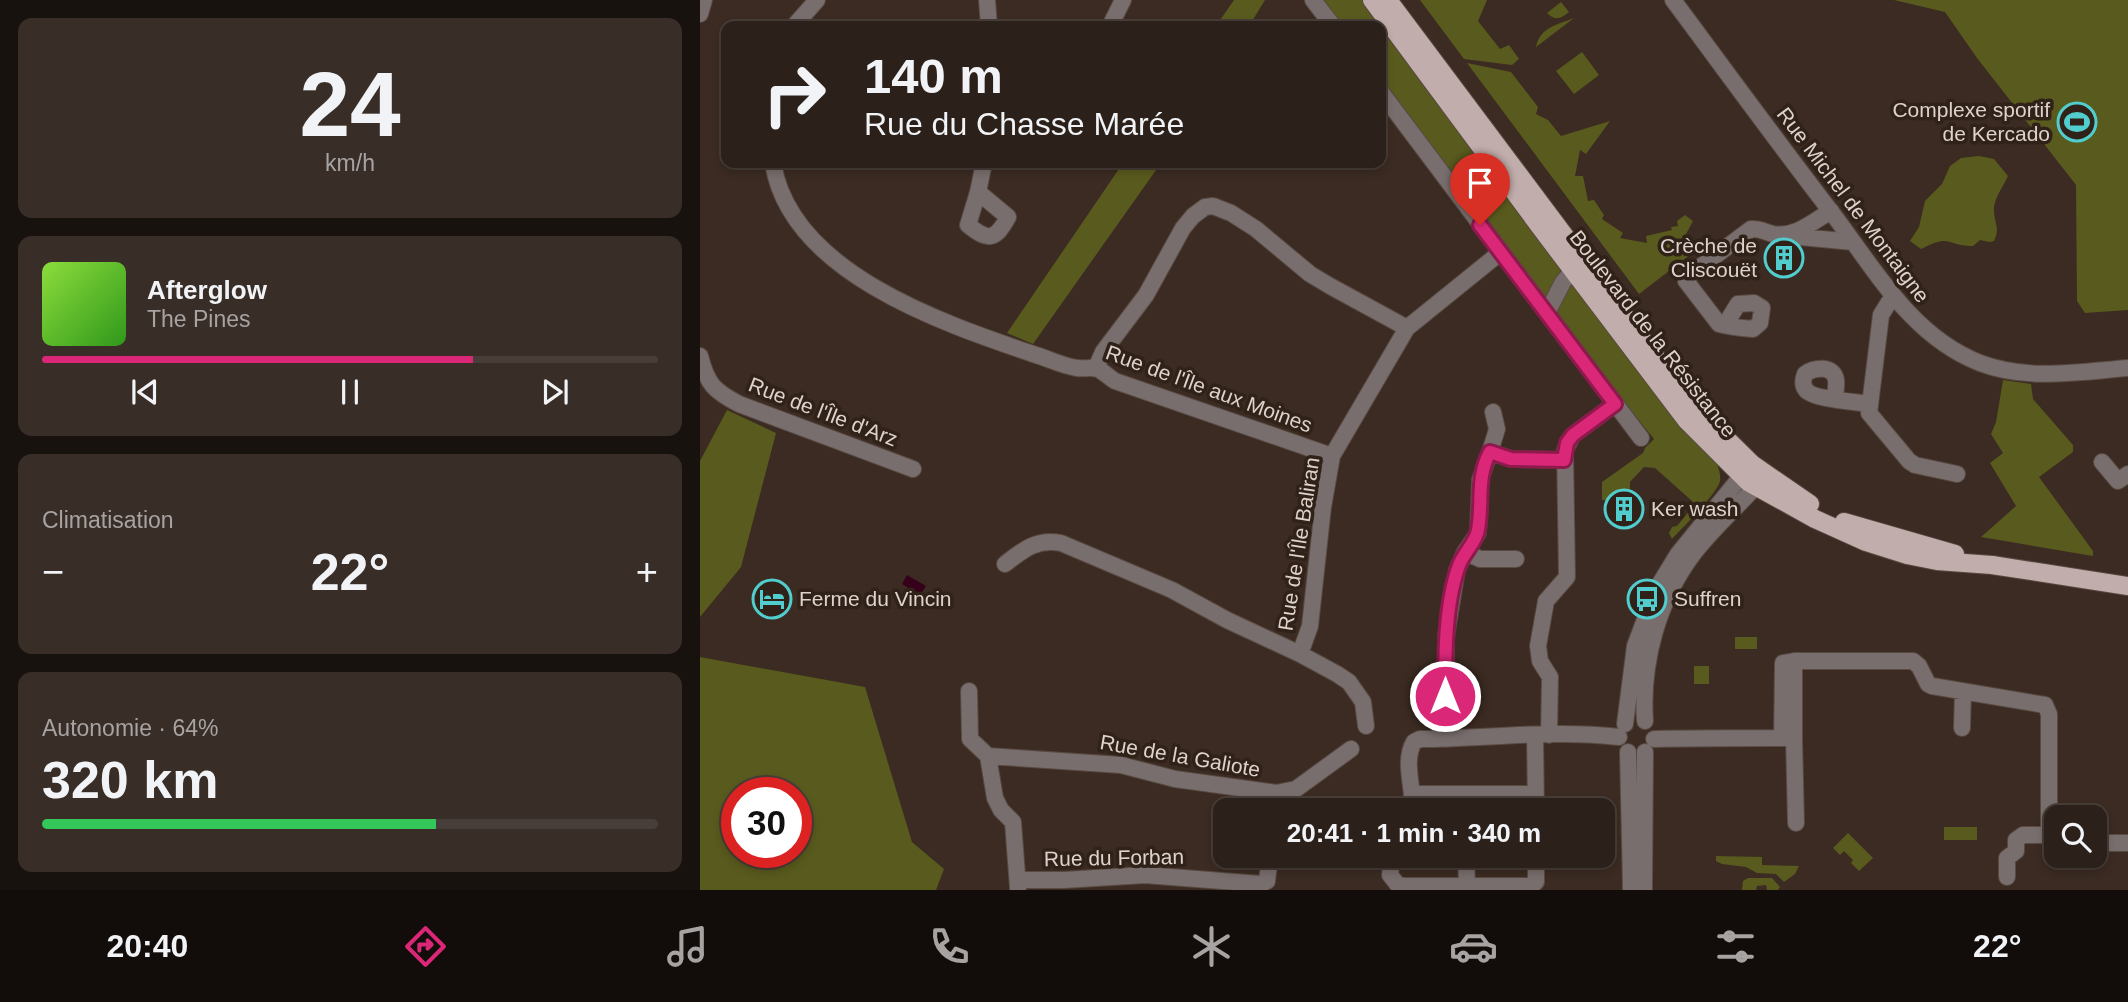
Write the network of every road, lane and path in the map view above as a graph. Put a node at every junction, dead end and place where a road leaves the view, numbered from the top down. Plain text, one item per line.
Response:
1 (704, 0) edge
2 (817, 0) edge
3 (987, 0) edge
4 (1123, 0) edge
5 (1313, 0) edge
6 (1372, 0) edge
7 (1388, 0) edge
8 (1673, 0) edge
9 (700, 14) edge
10 (798, 21) edge
11 (989, 21) edge
12 (1112, 21) edge
13 (1329, 21) edge
14 (1386, 99) edge
15 (775, 168) edge
16 (983, 168) edge
17 (978, 192) dead end
18 (1830, 211) junction
19 (1788, 236) junction
20 (1853, 242) junction
21 (1501, 252) junction
22 (1573, 270) junction
23 (1895, 298) junction
24 (1547, 313) junction
25 (1725, 325) dead end
26 (1407, 328) junction
27 (700, 356) edge
28 (1096, 368) junction
29 (2128, 369) edge
30 (1835, 399) dead end
31 (1615, 404) junction
32 (1869, 404) junction
33 (1493, 412) dead end
34 (1641, 438) dead end
35 (1490, 452) junction
36 (1332, 456) junction
37 (1564, 460) junction
38 (2102, 462) dead end
39 (913, 469) dead end
40 (1957, 474) dead end
41 (1753, 475) junction
42 (2123, 477) edge
43 (2128, 495) edge
44 (1465, 552) junction
45 (1695, 552) junction
46 (1678, 554) junction
47 (1516, 559) dead end
48 (1005, 564) dead end
49 (1681, 573) junction
50 (2128, 586) edge
51 (1300, 654) junction
52 (969, 691) dead end
53 (1963, 691) junction
54 (1645, 722) junction
55 (1366, 726) dead end
56 (1962, 728) dead end
57 (1622, 730) junction
58 (1542, 735) junction
59 (1788, 738) junction
60 (1446, 739) junction
61 (1642, 748) junction
62 (1351, 749) dead end
63 (988, 756) junction
64 (1276, 793) junction
65 (1412, 794) junction
66 (1276, 798) edge
67 (1411, 798) edge
68 (1438, 798) edge
69 (1536, 798) edge
70 (2051, 805) edge
71 (1796, 823) dead end
72 (2044, 838) edge
73 (2107, 843) edge
74 (2128, 843) edge
75 (1269, 868) edge
76 (1391, 868) edge
77 (1466, 868) edge
78 (1535, 868) edge
79 (2007, 877) dead end
80 (1018, 885) edge
81 (1467, 886) junction
82 (1631, 890) edge
83 (1644, 890) edge

1 - 9 street
2 - 10 street
3 - 11 street
4 - 12 street
5 - 13 street
6 - 22 main road, Boulevard de la Résistance
7 - 41 main road, Boulevard de la Résistance
8 - 18 street, Rue Michel de Montaigne
14 - 21 street
15 - 28 street, Rue de l'Île aux Moines
16 - 17 street
18 - 19 street
18 - 20 street, Rue Michel de Montaigne
19 - 20 street
19 - 25 street
20 - 23 street, Rue Michel de Montaigne
21 - 24 street
21 - 26 street, Rue de l'Île Baliran
22 - 24 street
22 - 41 main road, Boulevard de la Résistance
23 - 29 street, Rue Michel de Montaigne
23 - 32 street
24 - 31 street
26 - 28 street
26 - 36 street, Rue de l'Île Baliran
27 - 39 street, Rue de l'Île d'Arz
28 - 36 street, Rue de l'Île aux Moines
30 - 32 street
31 - 34 street
31 - 37 street
32 - 40 street
33 - 35 street
35 - 37 street
35 - 44 street
36 - 51 street, Rue de l'Île Baliran
37 - 58 street
38 - 42 street
41 - 45 street
41 - 46 street
41 - 50 main road, Boulevard de la Résistance
42 - 43 street
44 - 47 street
44 - 60 street
45 - 46 street
45 - 49 street
46 - 49 street
46 - 57 street
48 - 51 street
49 - 54 street
51 - 55 street
52 - 63 street
53 - 56 street
53 - 59 street
53 - 70 street
54 - 57 street
54 - 61 street
57 - 58 street
57 - 61 street
58 - 60 street
58 - 69 street
59 - 61 street
59 - 71 street
60 - 65 street
61 - 82 street
61 - 83 street
62 - 64 street, Rue de la Galiote
63 - 64 street, Rue de la Galiote
63 - 80 street
64 - 66 street
65 - 67 street
65 - 68 street
72 - 79 street
73 - 74 street
75 - 80 street, Rue du Forban
76 - 81 street
77 - 81 street
78 - 81 street

